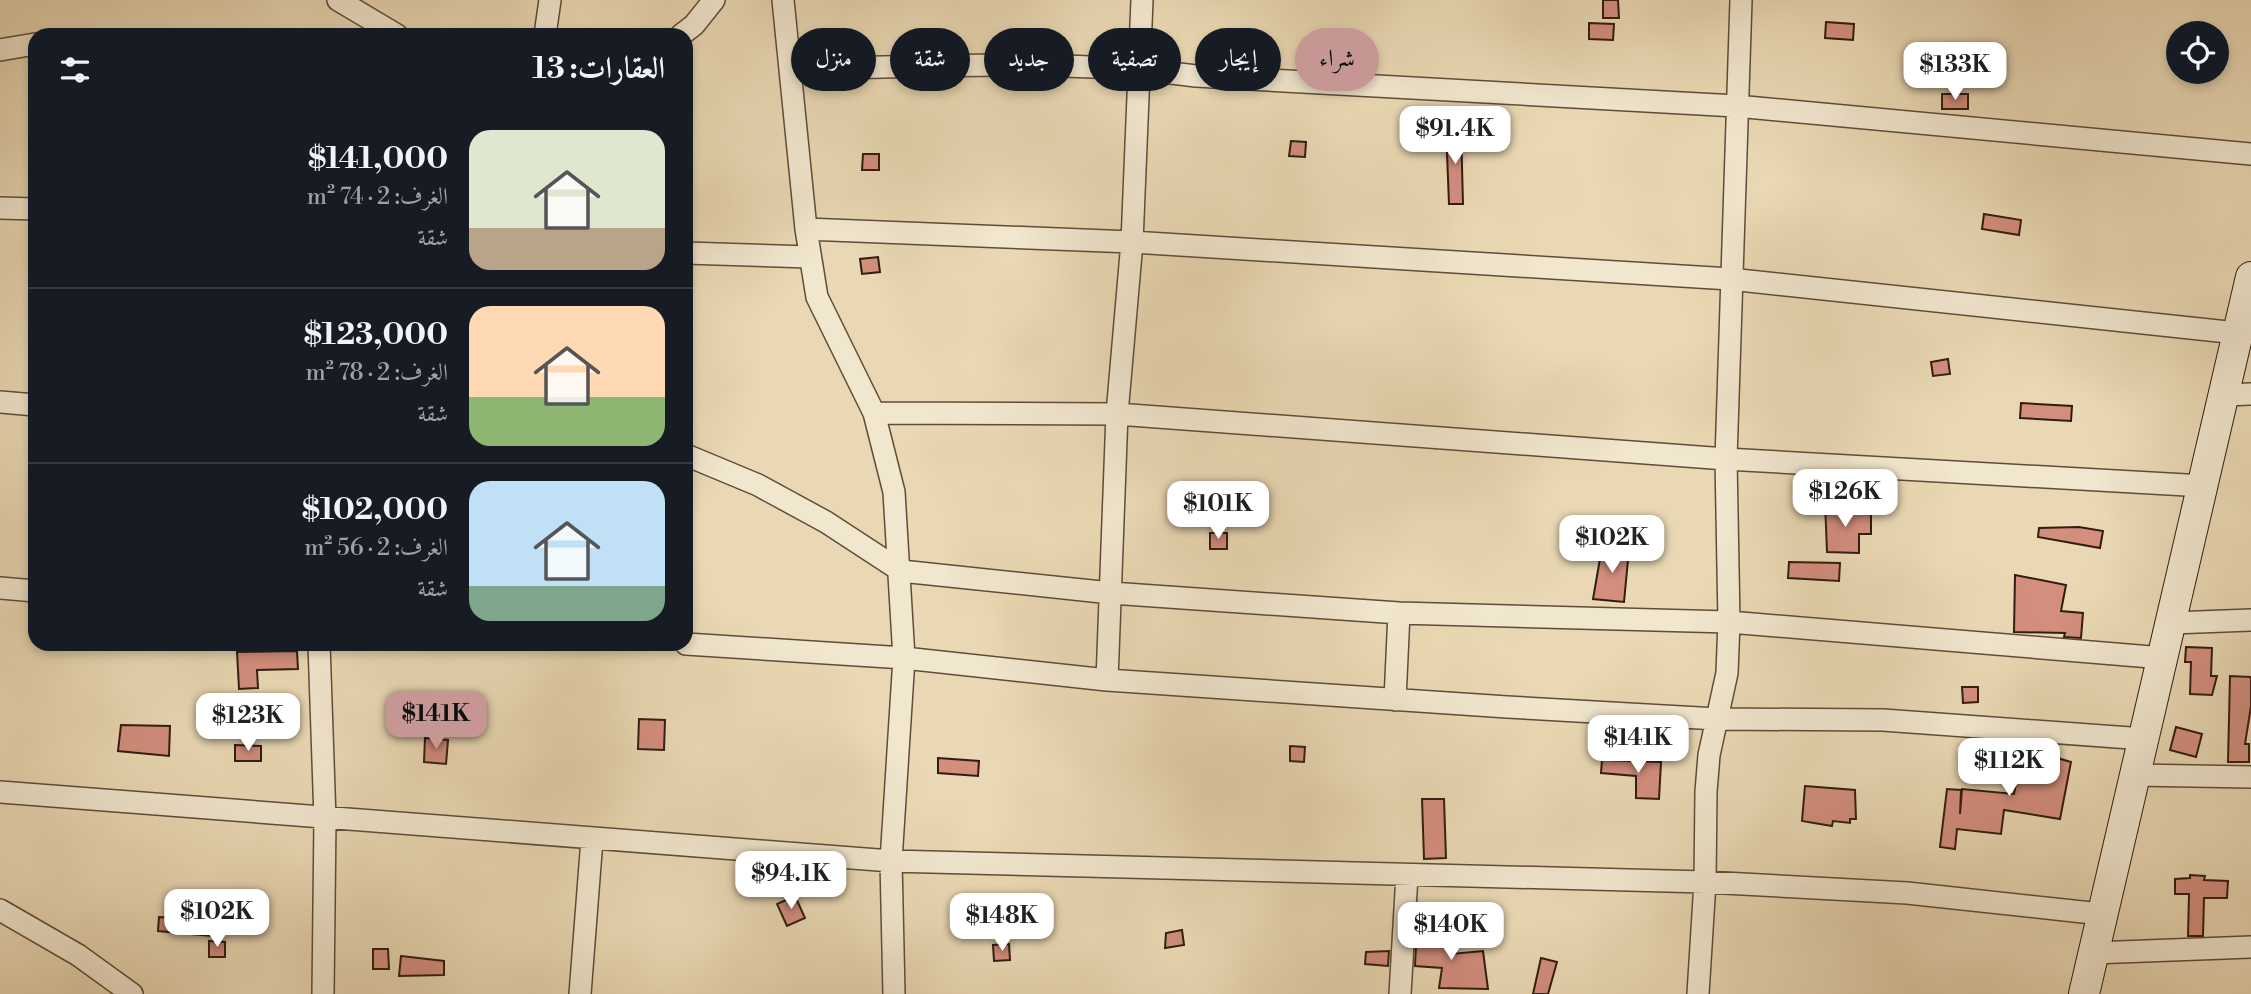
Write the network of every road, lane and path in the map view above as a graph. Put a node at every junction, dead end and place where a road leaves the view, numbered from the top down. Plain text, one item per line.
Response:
1 (338, 0) edge
2 (550, 0) edge
3 (714, 0) edge
4 (783, 0) edge
5 (1142, 0) edge
6 (1741, 0) edge
7 (385, 28) edge
8 (546, 28) edge
9 (690, 28) edge
10 (1141, 28) edge
11 (28, 45) edge
12 (0, 51) edge
13 (1088, 67) edge
14 (790, 69) junction
15 (1181, 74) edge
16 (1139, 91) edge
17 (1736, 106) junction
18 (2251, 154) edge
19 (0, 208) edge
20 (28, 209) edge
21 (806, 229) junction
22 (1132, 242) junction
23 (693, 253) edge
24 (810, 257) junction
25 (2251, 277) edge
26 (1730, 279) junction
27 (2237, 333) junction
28 (2238, 394) edge
29 (0, 402) edge
30 (28, 404) edge
31 (874, 413) junction
32 (1117, 414) junction
33 (693, 458) edge
34 (1726, 459) junction
35 (2204, 486) junction
36 (901, 571) junction
37 (0, 588) edge
38 (28, 591) edge
39 (1111, 593) junction
40 (1399, 613) junction
41 (2251, 621) edge
42 (1729, 622) junction
43 (2172, 623) junction
44 (693, 644) edge
45 (319, 651) edge
46 (904, 658) junction
47 (2163, 658) junction
48 (1107, 680) junction
49 (1395, 699) junction
50 (1717, 719) junction
51 (2144, 739) junction
52 (2134, 775) junction
53 (2251, 777) edge
54 (0, 792) edge
55 (325, 819) junction
56 (592, 839) junction
57 (891, 861) junction
58 (1407, 875) junction
59 (1705, 882) junction
60 (0, 910) edge
61 (2101, 914) junction
62 (2251, 947) edge
63 (2093, 953) junction
64 (132, 994) edge
65 (323, 994) edge
66 (580, 994) edge
67 (894, 994) edge
68 (1400, 994) edge
69 (1698, 994) edge
70 (2084, 994) edge

1 - 7 street
2 - 8 street
3 - 9 street
4 - 14 street
5 - 10 street
6 - 17 street
11 - 12 street
13 - 14 street
14 - 21 street
15 - 17 street
16 - 22 street
17 - 18 street
17 - 26 street
19 - 20 street
21 - 22 street
21 - 24 street
22 - 26 street
22 - 32 street
23 - 24 street
24 - 31 street
25 - 27 street
26 - 27 street
26 - 34 street
27 - 28 street
28 - 35 street
29 - 30 street
31 - 32 street
31 - 36 street
32 - 34 street
32 - 39 street
33 - 36 street
34 - 35 street
34 - 42 street
35 - 43 street
36 - 39 street
36 - 46 street
37 - 38 street
39 - 40 street
39 - 48 street
40 - 42 street
40 - 49 street
41 - 43 street
42 - 47 street
42 - 50 street
43 - 47 street
44 - 46 street
45 - 55 street
46 - 48 street
46 - 57 street
47 - 51 street
48 - 49 street
49 - 50 street
50 - 51 street
50 - 59 street
51 - 52 street
52 - 53 street
52 - 61 street
54 - 55 street
55 - 56 street
55 - 65 street
56 - 57 street
56 - 66 street
57 - 58 street
57 - 67 street
58 - 59 street
58 - 68 street
59 - 61 street
59 - 69 street
60 - 64 street
61 - 63 street
62 - 63 street
63 - 70 street

